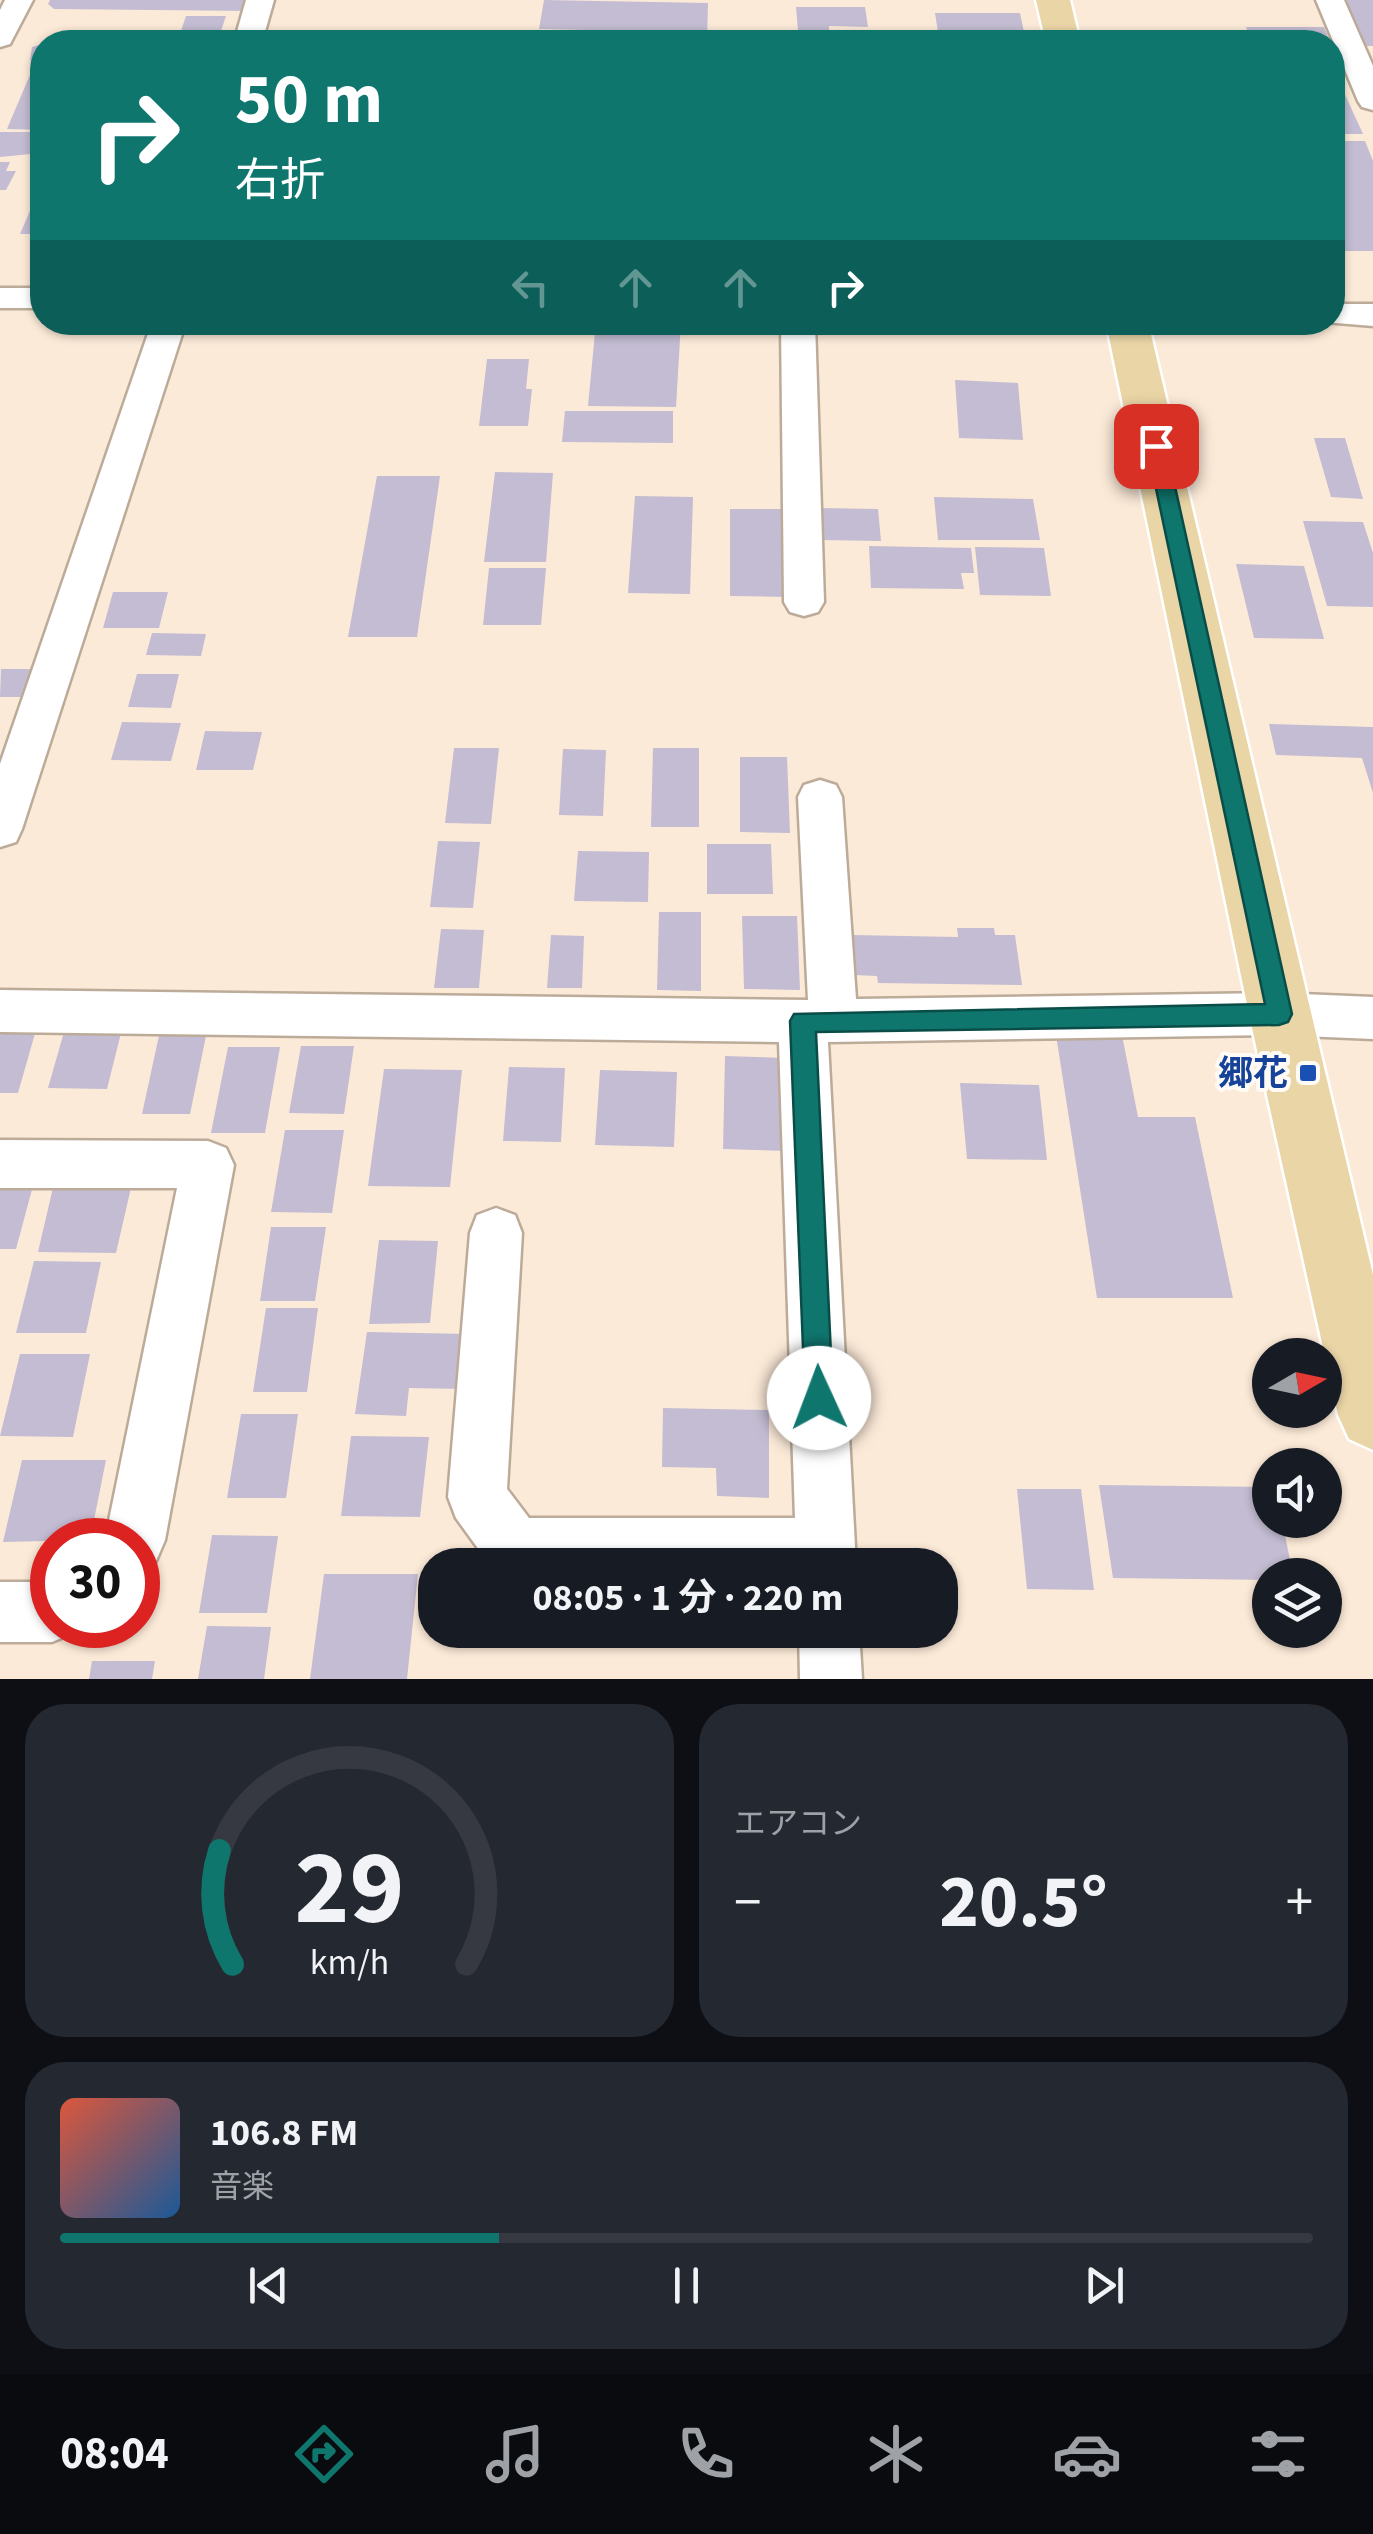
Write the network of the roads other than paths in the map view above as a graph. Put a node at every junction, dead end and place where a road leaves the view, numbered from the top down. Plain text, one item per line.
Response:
1 (19, 0) edge
2 (260, 0) edge
3 (1053, 0) edge
4 (1330, 0) edge
5 (251, 30) edge
6 (1060, 30) edge
7 (1343, 30) edge
8 (1345, 35) edge
9 (0, 38) edge
10 (1373, 101) edge
11 (0, 298) edge
12 (30, 298) edge
13 (1345, 314) edge
14 (1373, 315) edge
15 (165, 335) edge
16 (798, 335) edge
17 (1131, 335) edge
18 (804, 602) dead end
19 (820, 797) dead end
20 (0, 829) edge
21 (0, 1011) edge
22 (1279, 1014) junction
23 (1373, 1018) edge
24 (818, 1021) junction
25 (0, 1164) edge
26 (496, 1233) dead end
27 (1373, 1415) edge
28 (139, 1518) edge
29 (514, 1548) edge
30 (826, 1548) edge
31 (0, 1612) edge
32 (30, 1612) edge
33 (830, 1648) edge
34 (832, 1679) edge

1 - 9 street
2 - 5 street
3 - 6 main road
4 - 7 street
8 - 10 street
11 - 12 street
13 - 14 street
15 - 20 street
16 - 18 street
17 - 22 main road
19 - 24 street
21 - 24 street
22 - 23 street
22 - 24 street
22 - 27 main road
24 - 30 street
25 - 28 street
26 - 29 street
31 - 32 street
33 - 34 street

